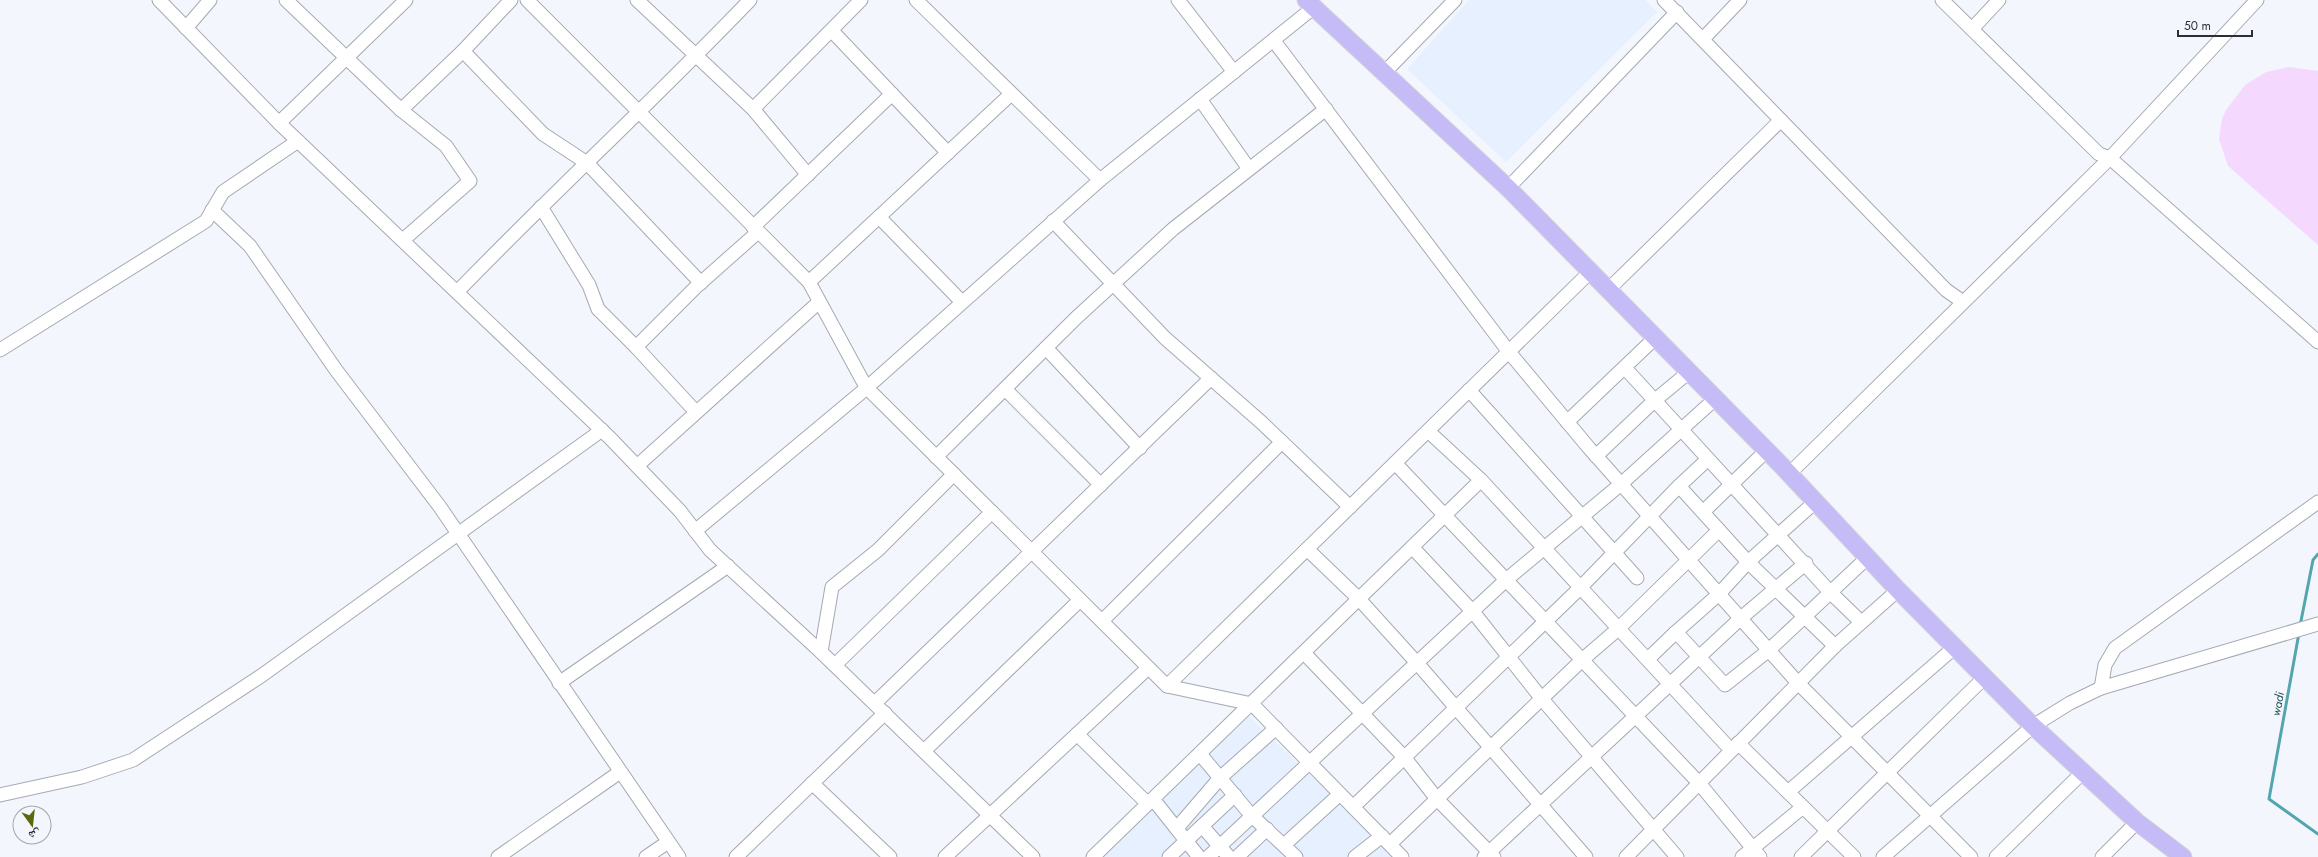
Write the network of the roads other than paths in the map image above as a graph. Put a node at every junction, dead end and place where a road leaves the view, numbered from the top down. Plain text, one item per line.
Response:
1 (159, 0) edge
2 (210, 0) edge
3 (406, 0) edge
4 (511, 0) edge
5 (527, 0) edge
6 (638, 0) edge
7 (750, 0) edge
8 (861, 0) edge
9 (916, 0) edge
10 (1178, 0) edge
11 (1455, 0) edge
12 (1664, 0) edge
13 (1740, 0) edge
14 (1942, 0) edge
15 (1999, 0) edge
16 (2257, 0) edge
17 (292, 3) edge
18 (1309, 4) edge
19 (1677, 12) junction
20 (186, 28) junction
21 (1972, 29) junction
22 (832, 30) junction
23 (1703, 39) junction
24 (1274, 41) junction
25 (464, 51) junction
26 (698, 54) junction
27 (346, 59) junction
28 (1234, 72) junction
29 (1384, 74) junction
30 (892, 94) junction
31 (1011, 94) junction
32 (1200, 99) junction
33 (753, 109) junction
34 (1326, 109) junction
35 (402, 110) junction
36 (640, 113) junction
37 (1781, 120) junction
38 (279, 123) junction
39 (298, 141) junction
40 (948, 152) junction
41 (2110, 158) junction
42 (587, 163) junction
43 (1248, 169) junction
44 (808, 174) junction
45 (1100, 180) junction
46 (1508, 188) junction
47 (540, 206) junction
48 (212, 210) junction
49 (879, 217) junction
50 (1053, 222) junction
51 (756, 229) junction
52 (403, 240) junction
53 (1590, 272) junction
54 (809, 282) junction
55 (701, 283) junction
56 (1114, 285) junction
57 (1608, 290) junction
58 (457, 292) junction
59 (819, 302) junction
60 (962, 302) junction
61 (1963, 302) junction
62 (1655, 338) junction
63 (2318, 342) edge
64 (636, 347) junction
65 (1046, 348) junction
66 (0, 350) edge
67 (1509, 352) junction
68 (1625, 368) junction
69 (1689, 372) junction
70 (1211, 378) junction
71 (866, 388) junction
72 (1005, 388) junction
73 (1469, 390) junction
74 (1715, 399) junction
75 (1654, 401) junction
76 (695, 411) junction
77 (1567, 422) junction
78 (1680, 429) junction
79 (602, 430) junction
80 (1428, 431) junction
81 (1282, 442) junction
82 (1140, 448) junction
83 (1766, 451) junction
84 (1596, 456) junction
85 (936, 457) junction
86 (1708, 459) junction
87 (1395, 463) junction
88 (636, 466) junction
89 (954, 474) junction
90 (1789, 474) junction
91 (1481, 480) junction
92 (1621, 484) junction
93 (1732, 484) junction
94 (1101, 485) junction
95 (1679, 486) junction
96 (1815, 502) junction
97 (2318, 502) edge
98 (1350, 507) junction
99 (992, 512) junction
100 (1703, 512) junction
101 (1582, 515) junction
102 (1649, 515) junction
103 (1444, 516) junction
104 (1719, 530) junction
105 (695, 531) junction
106 (458, 534) junction
107 (1779, 535) junction
108 (1412, 547) junction
109 (1307, 549) junction
110 (1544, 549) junction
111 (1613, 552) junction
112 (1033, 553) junction
113 (1867, 558) junction
114 (1688, 559) junction
115 (1748, 562) junction
116 (1806, 563) junction
117 (728, 566) junction
118 (1637, 578) dead end
119 (1506, 580) junction
120 (1580, 588) junction
121 (1774, 588) junction
122 (1898, 590) junction
123 (1830, 592) junction
124 (1719, 594) junction
125 (1359, 599) junction
126 (1080, 600) junction
127 (1474, 613) junction
128 (1806, 617) junction
129 (1741, 618) junction
130 (1544, 620) junction
131 (1102, 621) junction
132 (1861, 622) junction
133 (2318, 624) edge
134 (1618, 629) junction
135 (1676, 632) junction
136 (1835, 646) junction
137 (1955, 647) junction
138 (1769, 650) junction
139 (821, 652) junction
140 (1304, 653) junction
141 (1507, 656) junction
142 (1648, 659) junction
143 (1699, 659) junction
144 (1582, 660) junction
145 (1417, 663) junction
146 (835, 665) junction
147 (1148, 668) junction
148 (1985, 678) junction
149 (559, 683) junction
150 (1798, 683) junction
151 (1670, 684) junction
152 (1167, 686) junction
153 (2101, 688) junction
154 (1542, 699) junction
155 (875, 703) junction
156 (1252, 704) junction
157 (1455, 706) junction
158 (885, 713) junction
159 (1363, 714) junction
160 (1636, 717) junction
161 (2033, 726) junction
162 (1276, 728) junction
163 (1077, 734) junction
164 (1852, 738) junction
165 (1735, 747) junction
166 (1490, 748) junction
167 (924, 751) junction
168 (1200, 754) junction
169 (1404, 757) junction
170 (1591, 758) junction
171 (1310, 763) junction
172 (620, 772) junction
173 (2083, 772) junction
174 (1886, 773) junction
175 (1220, 778) junction
176 (812, 783) junction
177 (1699, 783) junction
178 (1788, 792) junction
179 (1340, 794) junction
180 (0, 795) edge
181 (1235, 795) junction
182 (1437, 799) junction
183 (1150, 802) junction
184 (1541, 804) junction
185 (1353, 807) junction
186 (1803, 807) junction
187 (990, 815) junction
188 (1251, 815) junction
189 (1930, 818) junction
190 (2137, 822) junction
191 (1202, 826) junction
192 (1177, 828) junction
193 (1267, 829) junction
194 (1654, 829) junction
195 (1827, 830) junction
196 (1386, 840) junction
197 (1186, 841) junction
198 (668, 842) junction
199 (1219, 846) junction
200 (1289, 853) edge
201 (1757, 853) edge
202 (881, 854) edge
203 (1489, 855) edge
204 (498, 857) edge
205 (646, 857) edge
206 (679, 857) edge
207 (736, 857) edge
208 (945, 857) edge
209 (1034, 857) edge
210 (1093, 857) edge
211 (1169, 857) edge
212 (1199, 857) edge
213 (1208, 857) edge
214 (1229, 857) edge
215 (1237, 857) edge
216 (1355, 857) edge
217 (1402, 857) edge
218 (1586, 857) edge
219 (1626, 857) edge
220 (1677, 857) edge
221 (1742, 857) edge
222 (1801, 857) edge
223 (1854, 857) edge
224 (1883, 857) edge
225 (1970, 857) edge
226 (1996, 857) edge
227 (2102, 857) edge
228 (2183, 857) edge

1 - 20 street
2 - 20 street
3 - 27 street
4 - 25 street
5 - 36 street
6 - 26 street
7 - 26 street
8 - 22 street
9 - 31 street
10 - 28 street
11 - 29 street
12 - 19 street
13 - 23 street
14 - 21 street
15 - 21 street
16 - 41 street
17 - 27 street
18 - 24 street
18 - 29 main road
19 - 23 street
19 - 46 street
20 - 38 street
21 - 41 street
22 - 30 street
22 - 33 street
23 - 37 street
24 - 28 street
24 - 34 street
25 - 35 street
25 - 42 street
26 - 33 street
26 - 36 street
27 - 35 street
27 - 38 street
28 - 32 street
29 - 46 main road
30 - 40 street
30 - 44 street
31 - 40 street
31 - 45 street
32 - 43 street
32 - 45 street
33 - 44 street
34 - 43 street
34 - 67 street
35 - 52 street
36 - 42 street
36 - 51 street
37 - 57 street
37 - 61 street
38 - 39 street
39 - 48 street
39 - 52 street
40 - 49 street
41 - 61 street
41 - 63 street
42 - 47 street
42 - 55 street
43 - 56 street
44 - 51 street
45 - 50 street
46 - 53 main road
47 - 58 street
47 - 64 street
48 - 66 street
48 - 106 street
49 - 54 street
49 - 60 street
50 - 56 street
50 - 60 street
51 - 54 street
51 - 55 street
52 - 58 street
53 - 57 main road
53 - 67 street
54 - 59 street
55 - 64 street
56 - 65 street
56 - 70 street
57 - 62 main road
58 - 79 street
59 - 71 street
59 - 76 street
60 - 71 street
61 - 90 street
62 - 68 street
62 - 69 main road
64 - 76 street
65 - 72 street
65 - 82 street
67 - 73 street
67 - 77 street
68 - 75 street
68 - 77 street
69 - 74 main road
69 - 75 street
70 - 81 street
70 - 82 street
71 - 85 street
71 - 105 street
72 - 85 street
72 - 94 street
73 - 80 street
73 - 101 street
74 - 78 street
74 - 83 main road
75 - 78 street
75 - 84 street
76 - 88 street
77 - 84 street
78 - 86 street
78 - 92 street
79 - 88 street
79 - 106 street
80 - 87 street
80 - 91 street
81 - 98 street
81 - 131 street
82 - 94 street
83 - 90 main road
83 - 93 street
84 - 92 street
85 - 89 street
86 - 93 street
86 - 95 street
87 - 98 street
87 - 103 street
88 - 105 street
89 - 99 street
89 - 139 street
90 - 96 main road
91 - 103 street
91 - 110 street
92 - 101 street
92 - 102 street
93 - 100 street
93 - 107 street
94 - 112 street
95 - 100 street
95 - 102 street
96 - 107 street
96 - 113 main road
97 - 153 street
98 - 109 street
99 - 112 street
99 - 146 street
100 - 104 street
101 - 110 street
101 - 111 street
102 - 111 street
102 - 114 street
103 - 108 street
103 - 119 street
104 - 114 street
104 - 115 street
105 - 117 street
106 - 149 street
106 - 180 street
107 - 115 street
107 - 116 street
108 - 125 street
108 - 127 street
109 - 125 street
109 - 152 street
110 - 119 street
110 - 120 street
111 - 118 street
111 - 120 street
112 - 126 street
112 - 155 street
113 - 122 main road
113 - 123 street
114 - 124 street
114 - 134 street
115 - 121 street
115 - 124 street
116 - 121 street
116 - 123 street
117 - 139 street
117 - 149 street
119 - 127 street
119 - 130 street
120 - 130 street
120 - 134 street
121 - 128 street
121 - 129 street
122 - 132 street
122 - 137 main road
123 - 128 street
123 - 132 street
124 - 129 street
124 - 135 street
125 - 140 street
125 - 145 street
126 - 131 street
126 - 167 street
127 - 141 street
127 - 145 street
128 - 136 street
128 - 138 street
129 - 138 street
129 - 143 street
130 - 141 street
130 - 144 street
131 - 147 street
132 - 136 street
133 - 153 street
134 - 142 street
134 - 144 street
135 - 142 street
135 - 143 street
136 - 150 street
137 - 148 main road
137 - 164 street
138 - 143 street
138 - 150 street
139 - 146 street
140 - 156 street
140 - 159 street
141 - 154 street
141 - 157 street
142 - 151 street
143 - 151 street
144 - 154 street
144 - 160 street
145 - 157 street
145 - 159 street
146 - 155 street
147 - 152 street
147 - 163 street
148 - 161 main road
148 - 174 street
149 - 172 street
150 - 164 street
150 - 165 street
151 - 160 street
151 - 165 street
152 - 156 street
153 - 161 street
154 - 166 street
154 - 170 street
155 - 158 street
156 - 162 street
156 - 168 street
157 - 166 street
157 - 169 street
158 - 167 street
158 - 176 street
159 - 169 street
159 - 171 street
160 - 170 street
160 - 177 street
161 - 173 main road
161 - 189 street
162 - 171 street
162 - 175 street
163 - 183 street
163 - 187 street
164 - 174 street
164 - 178 street
165 - 177 street
165 - 178 street
166 - 182 street
166 - 184 street
167 - 187 street
168 - 175 street
168 - 183 street
169 - 182 street
169 - 185 street
170 - 184 street
170 - 194 street
171 - 179 street
171 - 188 street
172 - 198 street
172 - 204 street
173 - 190 main road
173 - 226 street
174 - 189 street
174 - 195 street
175 - 181 street
175 - 192 street
176 - 202 street
176 - 207 street
177 - 194 street
177 - 201 street
178 - 186 street
179 - 185 street
179 - 200 street
181 - 188 street
181 - 191 street
182 - 196 street
182 - 203 street
183 - 192 street
183 - 210 street
184 - 203 street
184 - 218 street
185 - 196 street
186 - 195 street
186 - 201 street
187 - 208 street
187 - 209 street
188 - 193 street
188 - 199 street
189 - 224 street
189 - 225 street
190 - 227 street
190 - 228 main road
191 - 197 street
191 - 199 street
192 - 197 street
193 - 200 street
193 - 215 street
194 - 219 street
194 - 220 street
195 - 222 street
195 - 223 street
196 - 216 street
196 - 217 street
197 - 211 street
197 - 212 street
198 - 205 street
198 - 206 street
199 - 213 street
199 - 214 street
201 - 221 street

